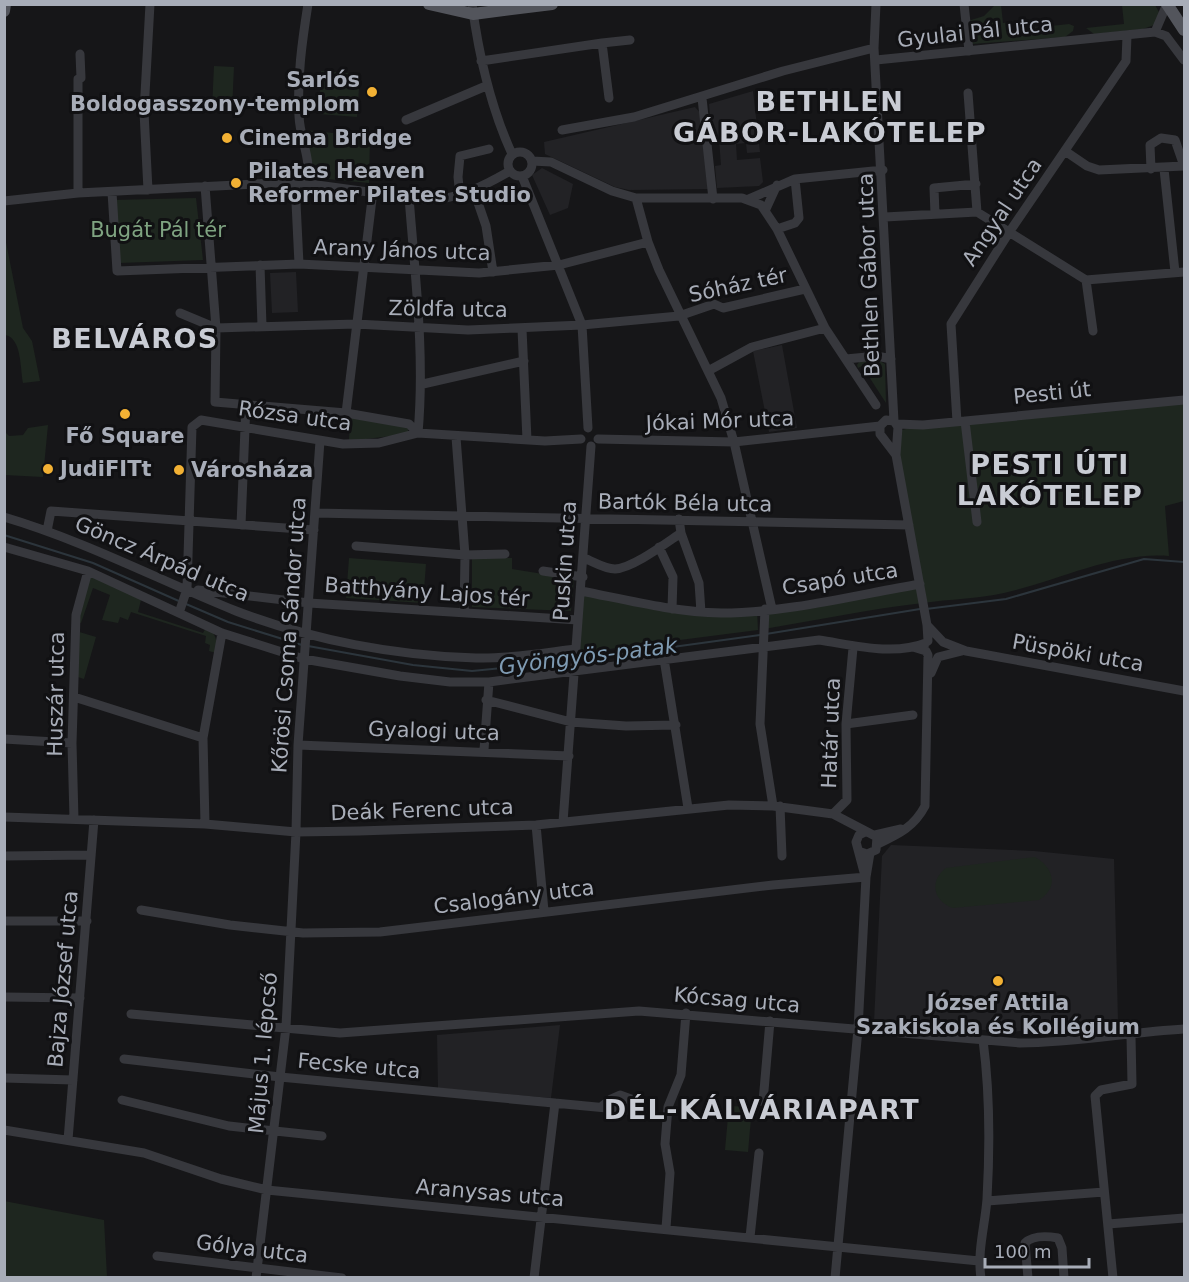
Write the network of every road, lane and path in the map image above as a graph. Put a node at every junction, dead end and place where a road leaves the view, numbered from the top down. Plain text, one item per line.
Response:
1 (5, 4) edge
2 (150, 4) edge
3 (308, 4) edge
4 (429, 4) edge
5 (552, 4) edge
6 (876, 4) edge
7 (964, 4) edge
8 (1167, 4) edge
9 (448, 6) edge
10 (472, 9) edge
11 (4, 11) edge
12 (1185, 30) edge
13 (1155, 32) junction
14 (1127, 36) junction
15 (630, 40) dead end
16 (602, 44) junction
17 (874, 48) junction
18 (969, 51) junction
19 (80, 54) dead end
20 (876, 60) junction
21 (1185, 60) edge
22 (481, 61) junction
23 (486, 86) junction
24 (968, 93) dead end
25 (609, 98) dead end
26 (702, 98) junction
27 (406, 120) dead end
28 (562, 130) dead end
29 (489, 149) dead end
30 (1065, 151) junction
31 (512, 154) junction
32 (532, 161) junction
33 (1184, 166) edge
34 (1151, 169) junction
35 (1164, 169) junction
36 (883, 170) junction
37 (510, 171) junction
38 (522, 176) junction
39 (795, 179) junction
40 (295, 182) junction
41 (976, 184) junction
42 (306, 185) junction
43 (205, 186) junction
44 (777, 186) junction
45 (147, 190) junction
46 (373, 191) junction
47 (474, 191) junction
48 (112, 192) junction
49 (78, 193) junction
50 (460, 196) junction
51 (409, 197) junction
52 (636, 198) junction
53 (713, 199) junction
54 (749, 199) junction
55 (4, 201) edge
56 (766, 209) junction
57 (977, 212) junction
58 (935, 214) junction
59 (885, 217) junction
60 (777, 229) junction
61 (1010, 231) junction
62 (648, 243) junction
63 (299, 264) junction
64 (559, 265) junction
65 (260, 266) junction
66 (364, 266) junction
67 (212, 267) junction
68 (415, 271) junction
69 (493, 272) junction
70 (1180, 272) edge
71 (1086, 280) junction
72 (805, 289) junction
73 (180, 313) dead end
74 (679, 316) junction
75 (356, 324) junction
76 (582, 325) junction
77 (262, 326) junction
78 (216, 328) junction
79 (825, 328) junction
80 (421, 329) junction
81 (522, 329) junction
82 (1093, 331) dead end
83 (846, 359) junction
84 (891, 359) junction
85 (524, 361) junction
86 (708, 371) junction
87 (423, 384) junction
88 (1185, 400) edge
89 (246, 404) junction
90 (876, 405) dead end
91 (346, 412) junction
92 (961, 421) junction
93 (588, 428) junction
94 (245, 429) junction
95 (890, 429) junction
96 (418, 434) junction
97 (456, 436) junction
98 (580, 439) junction
99 (527, 440) junction
100 (320, 441) junction
101 (734, 442) junction
102 (595, 443) junction
103 (315, 513) junction
104 (4, 517) edge
105 (461, 517) junction
106 (587, 519) junction
107 (679, 519) junction
108 (189, 521) junction
109 (752, 522) junction
110 (977, 522) dead end
111 (242, 525) junction
112 (909, 525) junction
113 (314, 530) junction
114 (47, 531) junction
115 (681, 533) junction
116 (356, 546) dead end
117 (4, 547) edge
118 (659, 547) junction
119 (505, 554) dead end
120 (465, 555) junction
121 (584, 558) junction
122 (88, 571) junction
123 (543, 571) dead end
124 (583, 577) junction
125 (920, 584) junction
126 (187, 589) junction
127 (581, 591) junction
128 (309, 603) junction
129 (672, 609) junction
130 (769, 609) junction
131 (464, 612) junction
132 (701, 612) junction
133 (179, 613) junction
134 (579, 620) junction
135 (927, 625) junction
136 (222, 633) junction
137 (306, 634) junction
138 (940, 640) junction
139 (762, 645) junction
140 (853, 648) junction
141 (931, 650) junction
142 (576, 651) junction
143 (966, 651) junction
144 (304, 657) junction
145 (664, 660) junction
146 (574, 670) junction
147 (489, 682) junction
148 (1185, 691) edge
149 (74, 697) junction
150 (486, 700) junction
151 (914, 715) dead end
152 (571, 722) junction
153 (846, 724) junction
154 (676, 725) junction
155 (203, 738) junction
156 (4, 739) edge
157 (72, 743) junction
158 (297, 744) junction
159 (484, 750) junction
160 (568, 756) junction
161 (777, 806) junction
162 (688, 808) junction
163 (837, 815) junction
164 (4, 817) edge
165 (74, 819) junction
166 (94, 820) junction
167 (563, 822) junction
168 (205, 824) junction
169 (536, 825) junction
170 (296, 832) junction
171 (861, 835) junction
172 (877, 840) junction
173 (865, 852) junction
174 (90, 855) junction
175 (4, 856) edge
176 (782, 856) dead end
177 (866, 877) junction
178 (141, 910) dead end
179 (544, 911) junction
180 (4, 921) edge
181 (87, 921) junction
182 (291, 932) junction
183 (4, 997) edge
184 (80, 999) junction
185 (686, 1013) junction
186 (131, 1014) dead end
187 (770, 1021) junction
188 (286, 1027) junction
189 (858, 1029) junction
190 (1185, 1029) edge
191 (1131, 1036) junction
192 (983, 1040) junction
193 (124, 1059) dead end
194 (280, 1077) junction
195 (4, 1078) edge
196 (73, 1080) junction
197 (122, 1100) dead end
198 (763, 1102) dead end
199 (555, 1103) junction
200 (602, 1107) dead end
201 (4, 1130) edge
202 (275, 1131) junction
203 (322, 1136) dead end
204 (68, 1140) junction
205 (759, 1153) dead end
206 (267, 1190) junction
207 (1104, 1192) junction
208 (987, 1201) junction
209 (541, 1216) junction
210 (1185, 1218) edge
211 (1108, 1224) junction
212 (666, 1228) junction
213 (750, 1236) junction
214 (838, 1246) junction
215 (157, 1256) dead end
216 (979, 1261) junction
217 (256, 1273) edge
218 (342, 1278) edge
219 (534, 1278) edge
220 (836, 1278) edge
221 (981, 1278) edge
222 (1028, 1278) edge
223 (1064, 1278) edge
224 (1113, 1278) edge

1 - 11 main road
2 - 45 street
3 - 42 street
4 - 9 main road
5 - 10 main road
6 - 17 street, Bethlen Gábor utca
7 - 18 street
8 - 12 main road
8 - 13 street
9 - 10 main road
10 - 22 street
13 - 14 street, Gyulai Pál utca
13 - 21 street
14 - 18 street, Gyulai Pál utca
14 - 30 street, Angyal utca
15 - 16 street
16 - 22 street
16 - 25 street
17 - 20 street, Bethlen Gábor utca
17 - 26 street
18 - 20 street, Gyulai Pál utca
19 - 49 street
20 - 36 street, Bethlen Gábor utca
22 - 23 street
23 - 27 street
23 - 31 street
24 - 41 street
26 - 28 street
26 - 53 street
29 - 50 street
30 - 34 street
30 - 61 street, Angyal utca
31 - 32 street
31 - 37 street
32 - 38 street
32 - 52 street
33 - 34 street
33 - 35 street
34 - 35 street
35 - 70 street
36 - 39 street
36 - 59 street, Bethlen Gábor utca
37 - 38 street
37 - 47 street
38 - 64 street
39 - 44 street
39 - 60 street
40 - 42 street
40 - 43 street
40 - 63 street
41 - 57 street
41 - 58 street
42 - 46 street
43 - 45 street
43 - 67 street
44 - 54 street
44 - 56 street
45 - 48 street
46 - 51 street
46 - 66 street
47 - 50 street
47 - 69 street
48 - 49 street
48 - 67 street
49 - 55 street
50 - 51 street
51 - 68 street
52 - 53 street
52 - 62 street
53 - 54 street
54 - 56 street
56 - 60 street
57 - 58 street
57 - 61 street
58 - 59 street
59 - 84 street, Bethlen Gábor utca
60 - 72 street
61 - 71 street
61 - 92 street, Angyal utca
62 - 64 street, Arany János utca
62 - 74 street
63 - 65 street, Arany János utca
63 - 66 street, Arany János utca
64 - 69 street, Arany János utca
64 - 76 street
65 - 67 street, Arany János utca
65 - 77 street
66 - 68 street, Arany János utca
66 - 75 street
67 - 78 street
68 - 69 street, Arany János utca
68 - 80 street
70 - 71 street
71 - 82 street
72 - 74 street, Sóház tér
72 - 79 street
73 - 78 street
74 - 76 street, Zöldfa utca
74 - 86 street
75 - 77 street, Zöldfa utca
75 - 80 street, Zöldfa utca
75 - 91 street
76 - 81 street, Zöldfa utca
76 - 93 street
77 - 78 street, Zöldfa utca
78 - 89 street
79 - 83 street
79 - 86 street
80 - 81 street, Zöldfa utca
80 - 87 street
81 - 85 street
83 - 84 street
83 - 90 street
84 - 95 street, Bethlen Gábor utca
85 - 87 street
85 - 99 street
86 - 101 street
87 - 96 street
88 - 92 street, Pesti út
89 - 91 street
89 - 94 street
91 - 96 street
92 - 95 street, Pesti út
92 - 110 street, Angyal utca
93 - 98 street
93 - 102 street
94 - 100 street, Rózsa utca
94 - 108 street, Rózsa utca
94 - 111 street
95 - 101 street, Jókai Mór utca
95 - 112 street, Bethlen Gábor utca
96 - 97 street
96 - 100 street, Rózsa utca
97 - 99 street
97 - 105 street
98 - 99 street
98 - 102 street
100 - 103 street, Kőrösi Csoma Sándor utca
101 - 102 street, Jókai Mór utca
101 - 109 street
102 - 106 street, Puskin utca
103 - 105 street, Bartók Béla utca
103 - 113 street, Kőrösi Csoma Sándor utca
104 - 114 street, Göncz Árpád utca
105 - 106 street, Bartók Béla utca
105 - 120 street
106 - 107 street, Bartók Béla utca
106 - 121 street, Puskin utca
107 - 109 street, Bartók Béla utca
107 - 115 street
108 - 111 street
108 - 114 street
108 - 126 street
109 - 112 street, Bartók Béla utca
109 - 130 street
111 - 113 street
112 - 125 street, Bethlen Gábor utca
113 - 128 street, Kőrösi Csoma Sándor utca
114 - 126 street, Göncz Árpád utca
115 - 118 street
115 - 132 street
116 - 120 street
117 - 122 street
118 - 121 street
118 - 129 street
119 - 120 street
120 - 131 street
121 - 124 street, Puskin utca
122 - 133 street
122 - 149 street, Huszár utca
123 - 124 street
124 - 127 street, Puskin utca
125 - 130 street, Csapó utca
125 - 135 street, Bethlen Gábor utca
126 - 128 street, Batthyány Lajos tér
126 - 133 street
126 - 137 street, Göncz Árpád utca
127 - 129 street, Csapó utca
127 - 134 street, Puskin utca
128 - 131 street, Batthyány Lajos tér
128 - 137 street, Kőrösi Csoma Sándor utca
129 - 132 street, Csapó utca
130 - 132 street, Csapó utca
130 - 139 street
131 - 134 street, Batthyány Lajos tér
133 - 136 street
134 - 142 street, Puskin utca
135 - 138 street
135 - 141 street, Bethlen Gábor utca
136 - 144 street
136 - 155 street
137 - 142 street
137 - 144 street, Kőrösi Csoma Sándor utca
138 - 141 street
138 - 141 street
138 - 143 street
139 - 140 street
139 - 145 street
139 - 161 street
140 - 141 street
140 - 153 street, Határ utca
141 - 143 street
141 - 172 street
142 - 146 street, Puskin utca
143 - 148 street, Püspöki utca
144 - 147 street
144 - 158 street, Kőrösi Csoma Sándor utca
145 - 146 street
145 - 154 street
146 - 147 street
146 - 152 street, Puskin utca
147 - 150 street
149 - 155 street
149 - 157 street, Huszár utca
150 - 152 street
150 - 159 street
151 - 153 street
152 - 154 street
152 - 160 street, Puskin utca
153 - 163 street, Határ utca
154 - 162 street
155 - 168 street
156 - 157 street
157 - 165 street, Huszár utca
158 - 159 street, Gyalogi utca
158 - 170 street, Kőrösi Csoma Sándor utca
159 - 160 street, Gyalogi utca
160 - 167 street, Puskin utca
161 - 162 street, Deák Ferenc utca
161 - 163 street, Deák Ferenc utca
161 - 176 street
162 - 167 street, Deák Ferenc utca
163 - 171 street
164 - 165 street, Deák Ferenc utca
165 - 166 street, Deák Ferenc utca
166 - 168 street, Deák Ferenc utca
166 - 174 street, Bajza József utca
167 - 169 street, Deák Ferenc utca
168 - 170 street, Deák Ferenc utca
169 - 170 street, Deák Ferenc utca
169 - 179 street
170 - 182 street, Május 1. lépcső
171 - 172 street
171 - 173 street
172 - 173 street
173 - 177 street
174 - 175 street
174 - 181 street, Bajza József utca
177 - 179 street, Csalogány utca
177 - 189 street
178 - 182 street, Csalogány utca
179 - 182 street, Csalogány utca
180 - 181 street
181 - 184 street, Bajza József utca
182 - 188 street, Május 1. lépcső
183 - 184 street
184 - 196 street, Bajza József utca
185 - 187 street, Kócsag utca
185 - 188 street, Kócsag utca
185 - 212 street
186 - 188 street, Kócsag utca
187 - 189 street, Kócsag utca
187 - 198 street
188 - 194 street, Május 1. lépcső
189 - 192 street, Kócsag utca
189 - 214 street
190 - 191 street, Kócsag utca
191 - 192 street, Kócsag utca
191 - 207 street
192 - 208 street
193 - 194 street, Fecske utca
194 - 199 street, Fecske utca
194 - 202 street, Május 1. lépcső
195 - 196 street
196 - 204 street, Bajza József utca
197 - 202 street
199 - 200 street, Fecske utca
199 - 209 street
201 - 204 street, Aranysas utca
202 - 203 street
202 - 206 street, Május 1. lépcső
204 - 206 street, Aranysas utca
205 - 213 street
206 - 209 street, Aranysas utca
206 - 217 street, Május 1. lépcső
207 - 208 street
207 - 211 street
208 - 216 street
209 - 212 street, Aranysas utca
209 - 219 street
210 - 211 street
211 - 224 street
212 - 213 street, Aranysas utca
213 - 214 street, Aranysas utca
214 - 216 street, Aranysas utca
214 - 220 street
215 - 217 street, Gólya utca
216 - 221 street
217 - 218 street, Gólya utca
222 - 223 street

